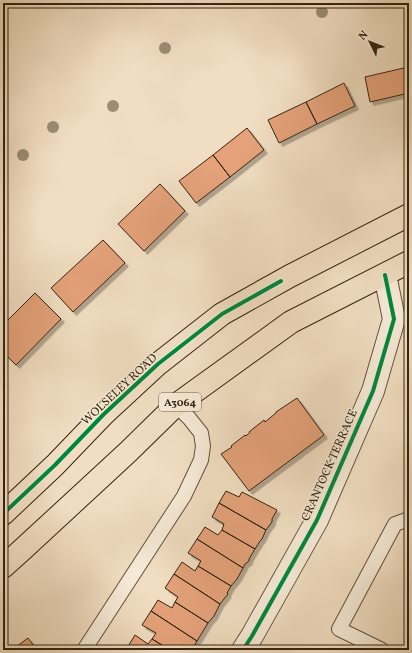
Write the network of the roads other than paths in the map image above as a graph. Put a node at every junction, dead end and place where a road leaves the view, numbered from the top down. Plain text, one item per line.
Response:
1 (409, 215) edge
2 (409, 262) edge
3 (385, 275) junction
4 (176, 405) junction
5 (3, 514) edge
6 (409, 519) edge
7 (3, 567) edge
8 (84, 650) edge
9 (243, 650) edge
10 (382, 650) edge

1 - 5 main road, WOLSELEY ROAD
2 - 3 main road, A3064
3 - 4 main road, A3064
3 - 9 street, CRANTOCK TERRACE
4 - 7 main road, A3064
4 - 8 lane
6 - 10 lane

